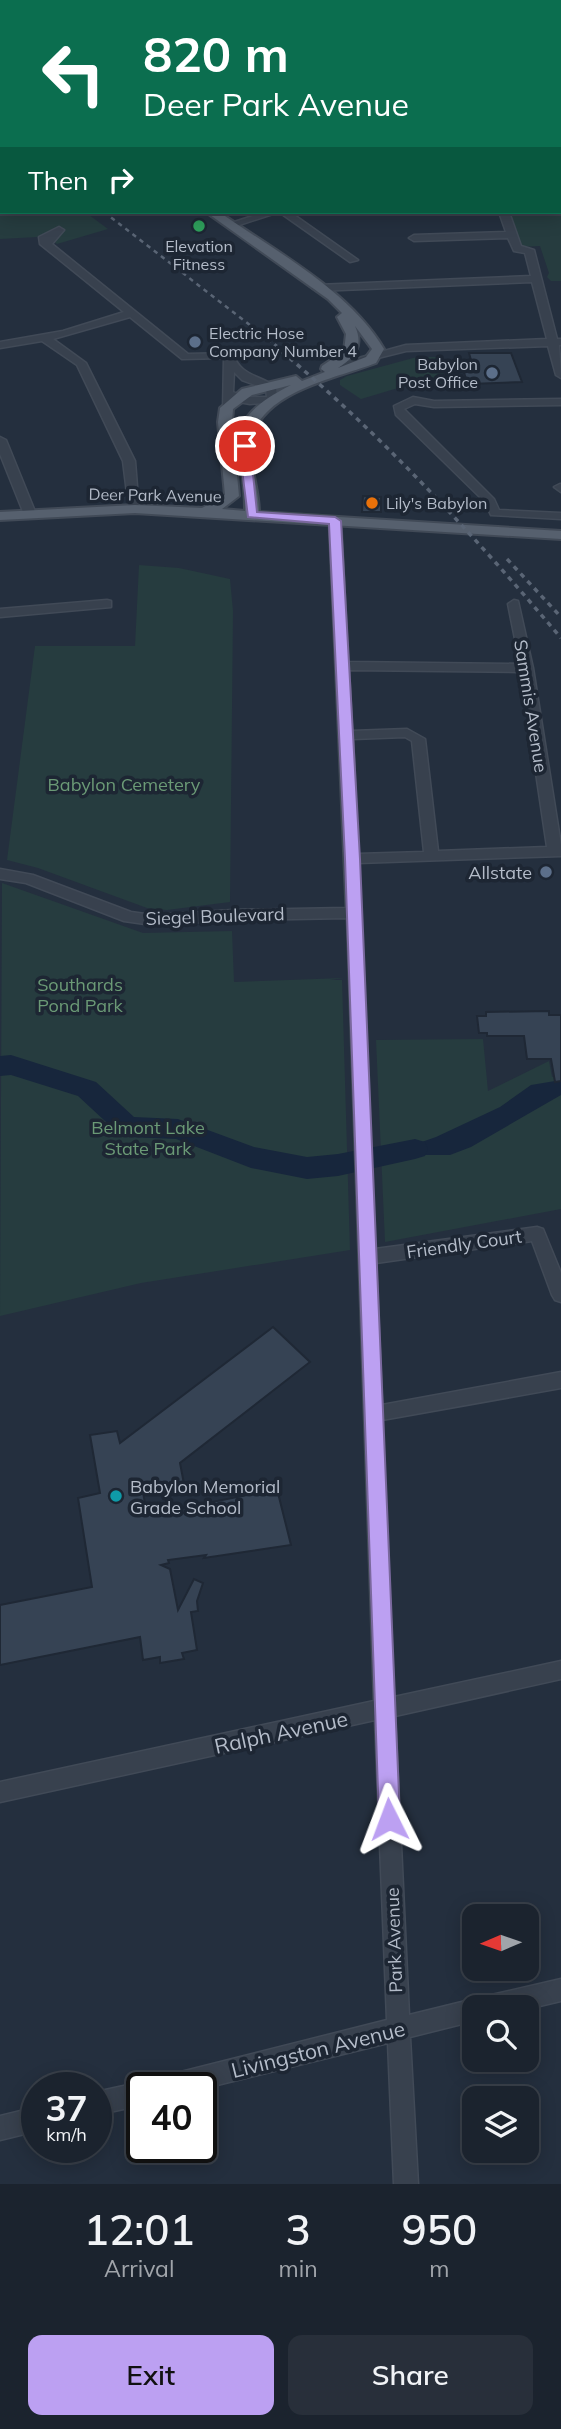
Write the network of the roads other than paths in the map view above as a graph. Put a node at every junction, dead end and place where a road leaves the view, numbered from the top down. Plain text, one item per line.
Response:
1 (215, 214) edge
2 (267, 214) edge
3 (287, 214) edge
4 (505, 214) edge
5 (230, 225) junction
6 (512, 235) junction
7 (414, 238) dead end
8 (47, 244) dead end
9 (353, 260) dead end
10 (536, 279) junction
11 (317, 288) junction
12 (133, 313) junction
13 (361, 334) junction
14 (45, 338) junction
15 (557, 342) edge
16 (0, 345) edge
17 (477, 346) junction
18 (412, 348) junction
19 (377, 354) junction
20 (400, 356) junction
21 (230, 359) junction
22 (326, 370) junction
23 (349, 370) junction
24 (561, 375) edge
25 (268, 386) junction
26 (273, 400) junction
27 (230, 401) junction
28 (561, 402) edge
29 (0, 440) edge
30 (229, 455) junction
31 (135, 509) junction
32 (205, 512) junction
33 (30, 514) junction
34 (247, 514) junction
35 (0, 516) edge
36 (561, 516) edge
37 (335, 521) junction
38 (561, 536) edge
39 (107, 604) dead end
40 (514, 604) dead end
41 (0, 612) edge
42 (343, 666) junction
43 (527, 668) junction
44 (346, 735) junction
45 (558, 851) edge
46 (430, 855) junction
47 (352, 859) junction
48 (0, 874) edge
49 (354, 913) junction
50 (368, 1257) junction
51 (561, 1295) edge
52 (561, 1380) edge
53 (375, 1414) junction
54 (561, 1671) edge
55 (384, 1710) junction
56 (0, 1792) edge
57 (561, 1990) edge
58 (539, 1995) edge
59 (462, 2013) edge
60 (398, 2028) junction
61 (217, 2074) edge
62 (21, 2123) edge
63 (0, 2128) edge
64 (407, 2184) edge

1 - 5 main road
2 - 5 street
3 - 9 street
4 - 6 street
5 - 11 main road
6 - 7 street
6 - 10 street
8 - 12 street
10 - 11 street
10 - 15 street
11 - 13 main road
12 - 14 street
12 - 21 street
13 - 18 street
13 - 19 main road
13 - 22 main road
14 - 16 street
14 - 31 street
15 - 17 street
15 - 24 street
17 - 18 street
17 - 20 street
18 - 19 street
19 - 20 street
19 - 22 street
19 - 23 main road
20 - 23 street
21 - 25 street
21 - 27 street
22 - 25 main road
23 - 26 main road
25 - 26 street
25 - 27 main road
26 - 27 street
26 - 34 main road
27 - 30 main road
28 - 36 street
29 - 33 street
30 - 32 main road
30 - 34 main road
31 - 32 main road, Deer Park Avenue
31 - 33 main road, Deer Park Avenue
32 - 34 main road, Deer Park Avenue
33 - 35 main road, Deer Park Avenue
34 - 37 main road, Deer Park Avenue
37 - 38 main road, Deer Park Avenue
37 - 42 street, Park Avenue
39 - 41 street
40 - 43 street, Sammis Avenue
42 - 43 street
42 - 44 street, Park Avenue
43 - 45 street, Sammis Avenue
44 - 46 street
44 - 47 street, Park Avenue
45 - 46 street
46 - 47 street
47 - 49 street, Park Avenue
48 - 49 street, Siegel Boulevard
49 - 50 street, Park Avenue
50 - 51 street, Friendly Court
50 - 53 street, Park Avenue
52 - 53 street
53 - 55 street, Park Avenue
54 - 55 street, Ralph Avenue
55 - 56 street, Ralph Avenue
55 - 60 street, Park Avenue
57 - 58 street
59 - 60 street, Livingston Avenue
60 - 61 street, Livingston Avenue
60 - 64 street, Park Avenue
62 - 63 street

